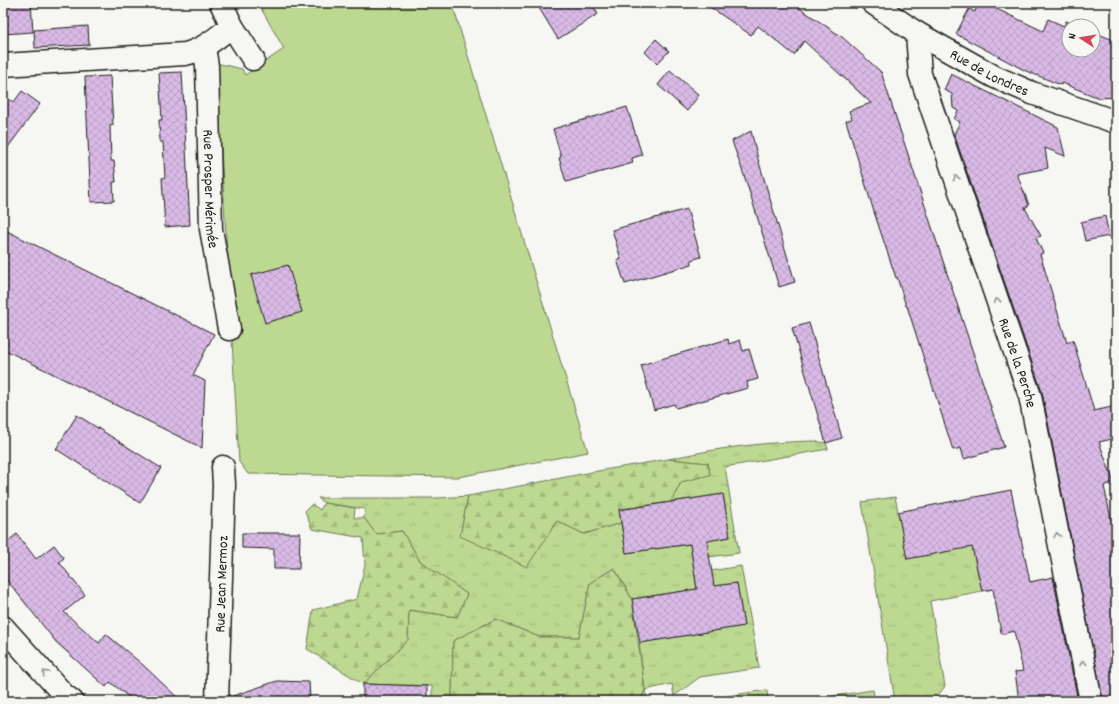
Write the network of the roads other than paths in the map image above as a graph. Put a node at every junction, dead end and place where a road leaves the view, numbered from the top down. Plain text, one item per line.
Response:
1 (221, 3) edge
2 (873, 3) edge
3 (232, 26) junction
4 (917, 33) junction
5 (204, 46) junction
6 (254, 59) dead end
7 (3, 65) edge
8 (1116, 122) edge
9 (229, 330) dead end
10 (223, 467) dead end
11 (3, 627) edge
12 (72, 701) edge
13 (217, 701) edge
14 (1090, 701) edge

1 - 3 street
2 - 4 street, Rue de Londres
3 - 5 street
3 - 6 street
4 - 8 street, Rue de Londres
14 -> 4 street, Rue de la Perche
5 - 7 street
5 - 9 street, Rue Prosper Mérimée
10 - 13 street, Rue Jean Mermoz
12 -> 11 street

